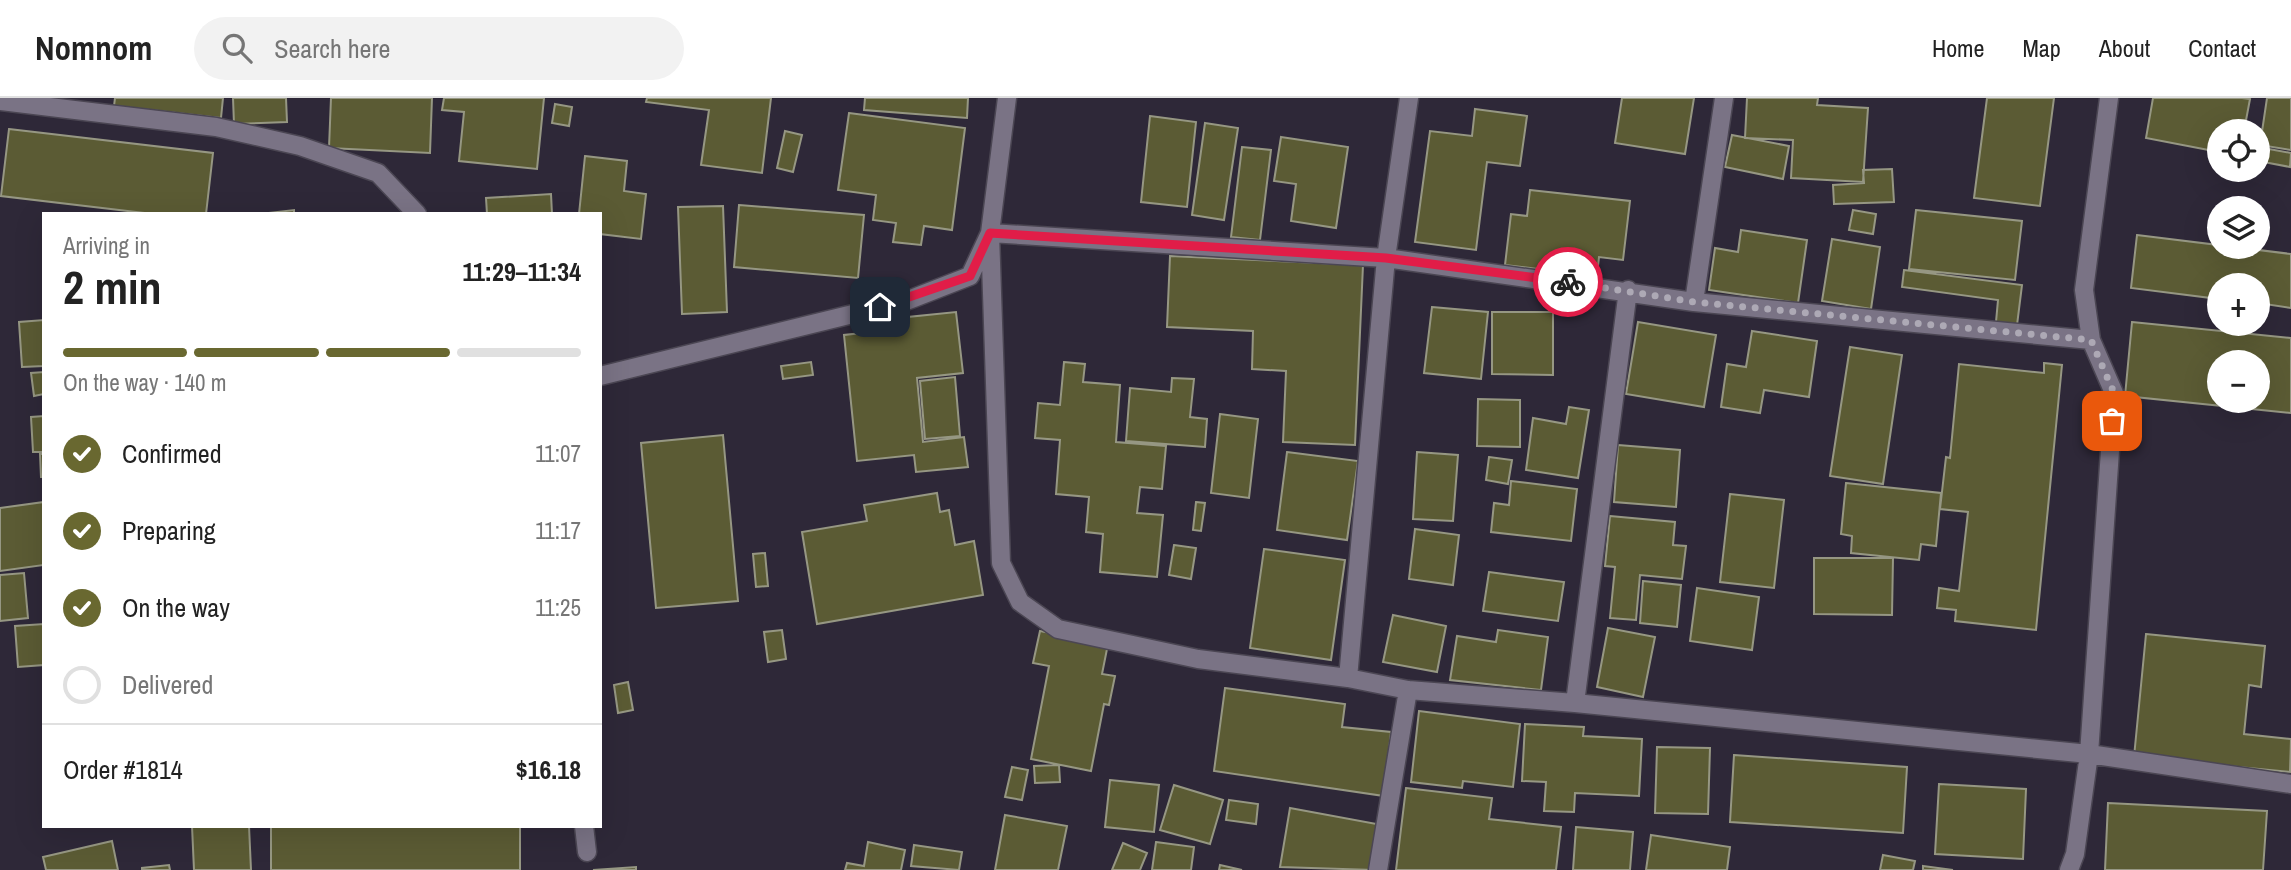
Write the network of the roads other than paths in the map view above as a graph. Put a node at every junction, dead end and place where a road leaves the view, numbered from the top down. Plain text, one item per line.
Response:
1 (1007, 98) edge
2 (1409, 98) edge
3 (1724, 98) edge
4 (2109, 98) edge
5 (0, 101) edge
6 (415, 212) edge
7 (990, 233) junction
8 (1386, 258) junction
9 (1628, 290) junction
10 (1694, 302) junction
11 (2091, 340) junction
12 (602, 376) edge
13 (1348, 678) junction
14 (1408, 690) junction
15 (1575, 702) junction
16 (2089, 754) junction
17 (2291, 784) edge
18 (584, 828) edge
19 (587, 852) dead end
20 (1378, 870) edge
21 (2069, 870) edge

1 - 7 street
2 - 8 street
3 - 10 street
4 - 11 street
5 - 6 street
7 - 8 street
7 - 12 street
7 - 13 street
8 - 9 street
8 - 13 street
9 - 10 street
9 - 15 street
10 - 11 street
11 - 16 street
13 - 14 street
14 - 15 street
14 - 20 street
15 - 16 street
16 - 17 street
16 - 21 street
18 - 19 street

